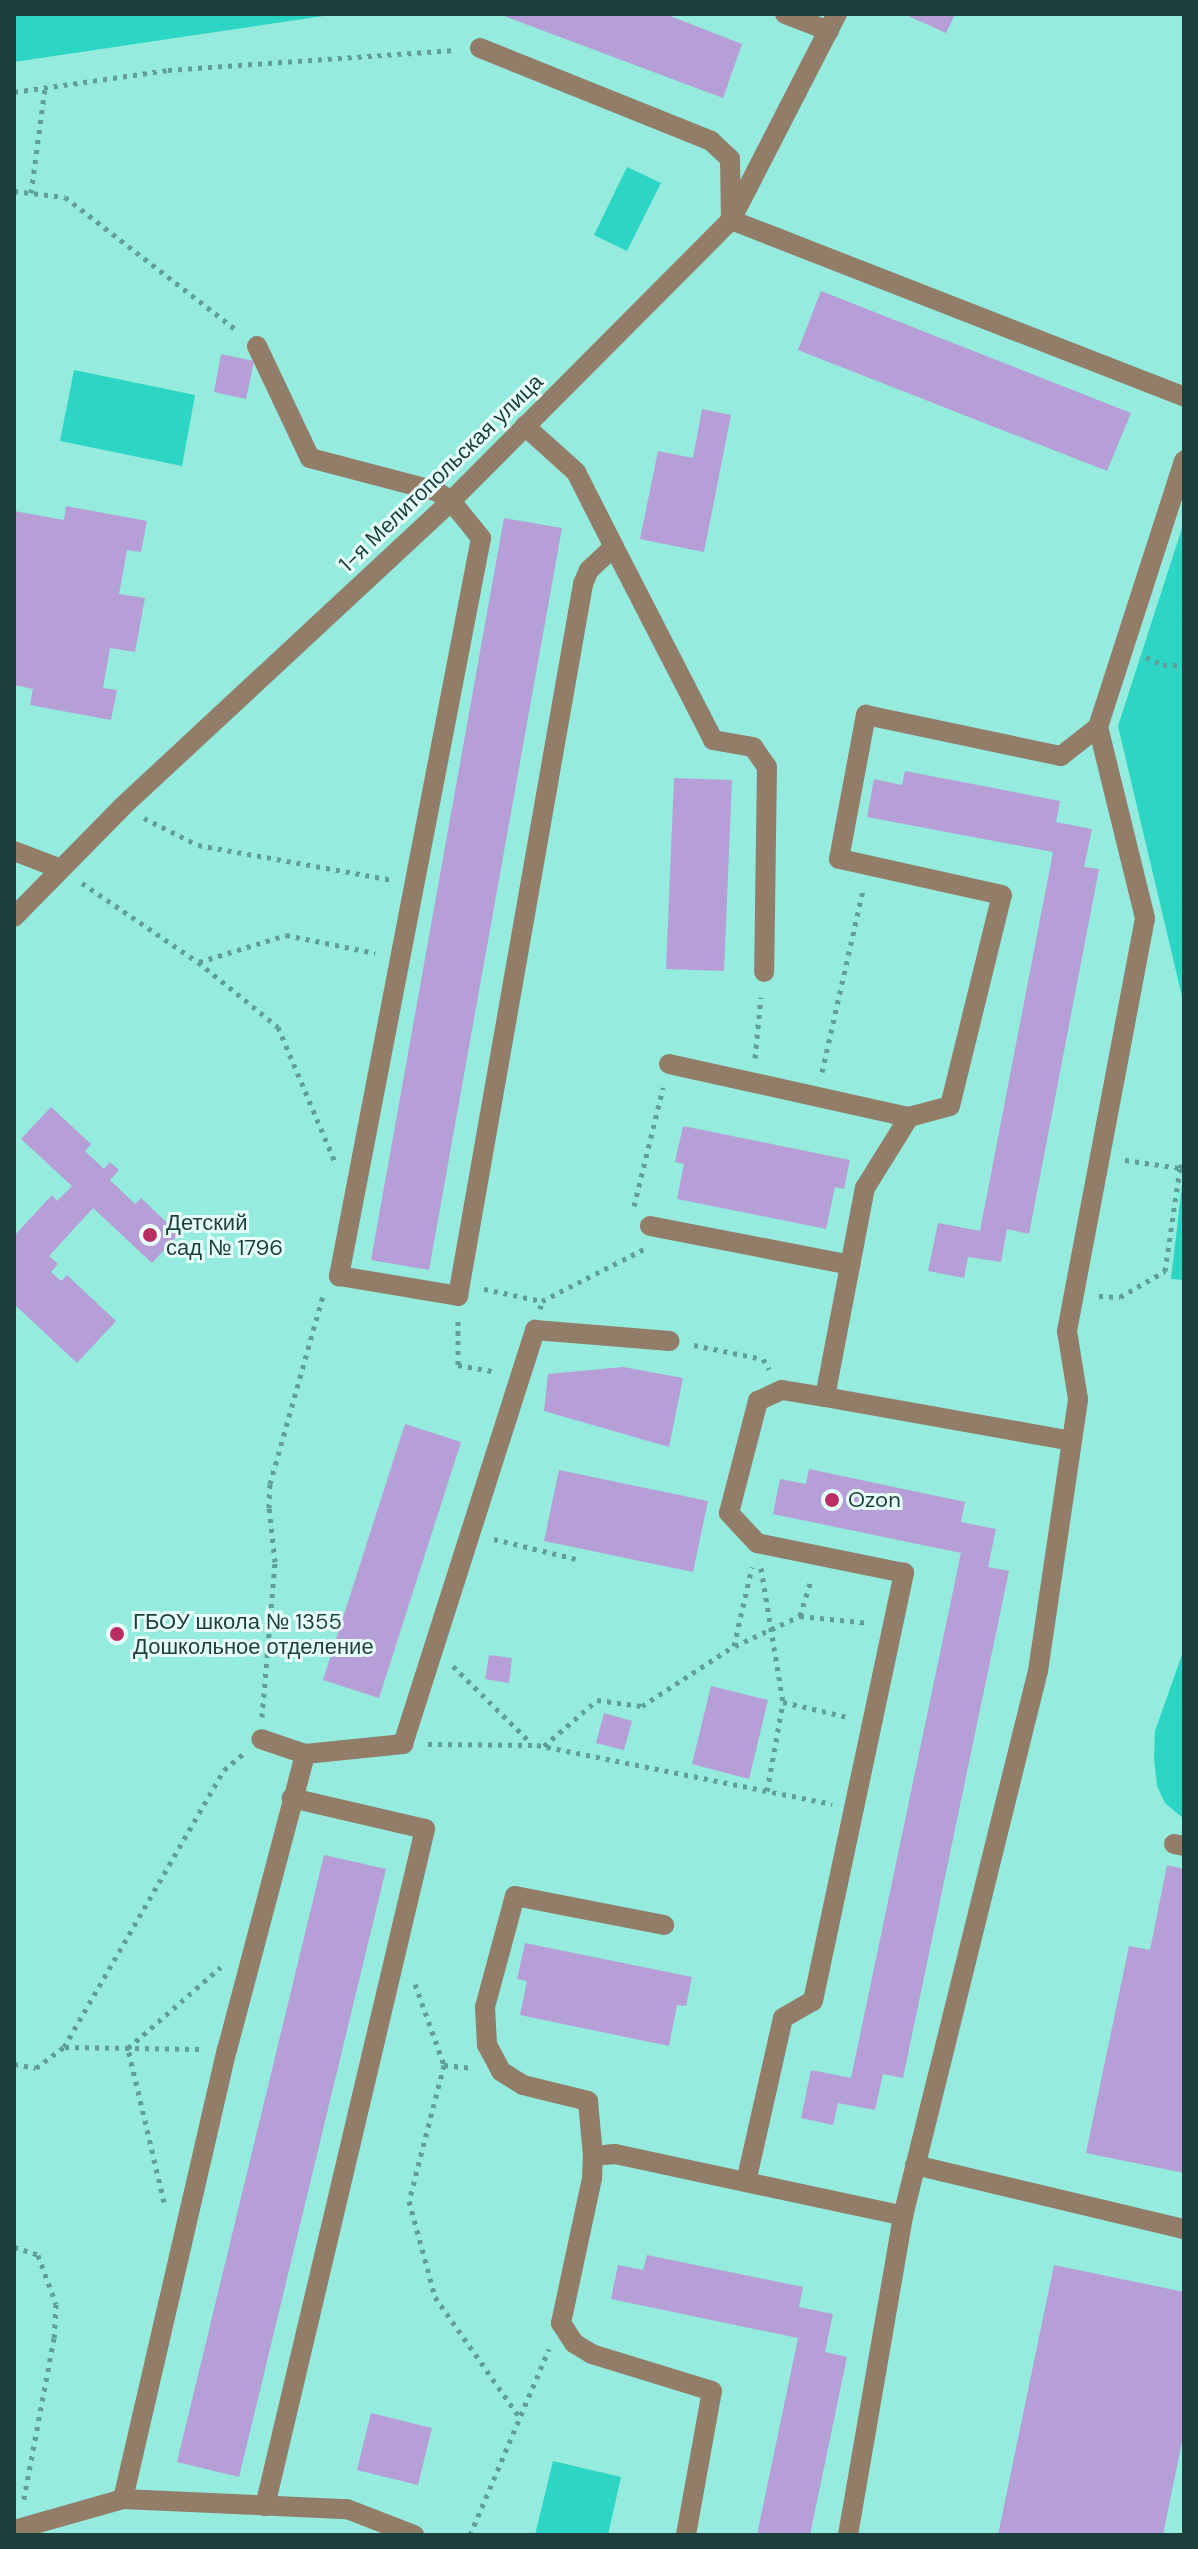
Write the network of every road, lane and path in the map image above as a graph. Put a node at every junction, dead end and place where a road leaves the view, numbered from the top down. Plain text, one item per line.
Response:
1 (785, 14) edge
2 (833, 22) edge
3 (480, 48) joint
4 (45, 88) junction
5 (14, 92) edge
6 (14, 191) edge
7 (31, 193) junction
8 (731, 220) junction
9 (257, 346) joint
10 (1184, 397) edge
11 (525, 426) junction
12 (1184, 461) edge
13 (451, 501) junction
14 (614, 547) junction
15 (1098, 727) junction
16 (122, 807) junction
17 (14, 851) edge
18 (869, 866) junction
19 (61, 869) junction
20 (414, 884) junction
21 (14, 917) edge
22 (400, 957) junction
23 (198, 962) junction
24 (764, 972) joint
25 (669, 1064) joint
26 (752, 1082) junction
27 (816, 1097) junction
28 (909, 1117) junction
29 (1100, 1156) junction
30 (1182, 1165) edge
31 (353, 1204) junction
32 (650, 1226) junction
33 (850, 1265) junction
34 (339, 1276) junction
35 (459, 1290) junction
36 (1074, 1294) junction
37 (542, 1301) junction
38 (535, 1330) junction
39 (670, 1341) joint
40 (497, 1360) dead end
41 (782, 1390) junction
42 (825, 1397) junction
43 (1072, 1441) junction
44 (470, 1533) junction
45 (757, 1543) junction
46 (818, 1555) junction
47 (576, 1559) dead end
48 (800, 1616) junction
49 (893, 1625) junction
50 (772, 1630) junction
51 (434, 1646) junction
52 (734, 1646) junction
53 (783, 1702) junction
54 (872, 1723) junction
55 (261, 1739) junction
56 (403, 1744) junction
57 (532, 1744) junction
58 (544, 1746) junction
59 (305, 1754) junction
60 (767, 1791) junction
61 (292, 1798) junction
62 (854, 1809) junction
63 (664, 1925) dead end
64 (256, 1937) junction
65 (414, 1980) dead end
66 (64, 2047) junction
67 (128, 2048) junction
68 (227, 2050) junction
69 (14, 2064) edge
70 (593, 2156) junction
71 (915, 2165) junction
72 (746, 2182) junction
73 (166, 2213) dead end
74 (903, 2216) junction
75 (1184, 2229) edge
76 (14, 2247) edge
77 (561, 2323) junction
78 (520, 2418) junction
79 (123, 2499) junction
80 (265, 2506) junction
81 (16, 2529) edge
82 (414, 2535) edge
83 (470, 2535) edge
84 (686, 2535) edge
85 (848, 2535) edge

1 - 2 street
2 - 8 street, 1-я Мелитопольская улица
3 - 4 path
3 - 8 street
4 - 5 path
4 - 7 path
6 - 7 path
7 - 9 path
8 - 10 street
8 - 11 street, 1-я Мелитопольская улица
9 - 13 street
11 - 13 street, 1-я Мелитопольская улица
11 - 14 street
12 - 15 street
13 - 16 street, 1-я Мелитопольская улица
13 - 20 street
14 - 24 street
14 - 35 street
15 - 18 street
15 - 29 street
16 - 19 street, 1-я Мелитопольская улица
16 - 20 path
17 - 19 street
18 - 27 path
18 - 28 street
19 - 21 street, 1-я Мелитопольская улица
19 - 23 path
20 - 22 street
22 - 23 path
22 - 31 street
23 - 31 path
24 - 26 path
25 - 26 street
25 - 32 path
26 - 27 street
27 - 28 street
28 - 33 street
29 - 30 path
29 - 36 street
30 - 36 path
31 - 34 street
32 - 33 street
32 - 37 path
33 - 42 street
34 - 35 street
34 - 55 path
35 - 37 path
35 - 40 path
36 - 43 street
37 - 38 path
38 - 39 street
38 - 44 street
39 - 41 path
41 - 42 street
41 - 45 street
42 - 43 street
43 - 71 street
44 - 47 path
44 - 51 street
45 - 46 street
45 - 50 path
45 - 52 path
46 - 48 path
46 - 49 street
48 - 49 path
48 - 50 path
49 - 54 street
50 - 52 path
50 - 53 path
51 - 56 street
51 - 57 path
52 - 58 path
53 - 54 path
53 - 60 path
54 - 62 street
55 - 59 street
55 - 66 path
56 - 57 path
56 - 59 street
57 - 58 path
58 - 60 path
59 - 61 street
60 - 62 path
61 - 64 street
61 - 80 street
62 - 72 street
63 - 70 street
64 - 67 path
64 - 68 street
65 - 78 path
66 - 67 path
66 - 69 path
67 - 68 path
67 - 73 path
68 - 79 street
70 - 72 street
70 - 77 street
71 - 74 street
71 - 75 street
72 - 74 street
74 - 85 street
76 - 81 path
77 - 78 path
77 - 84 street
78 - 83 path
79 - 80 street
79 - 81 street
80 - 82 street

